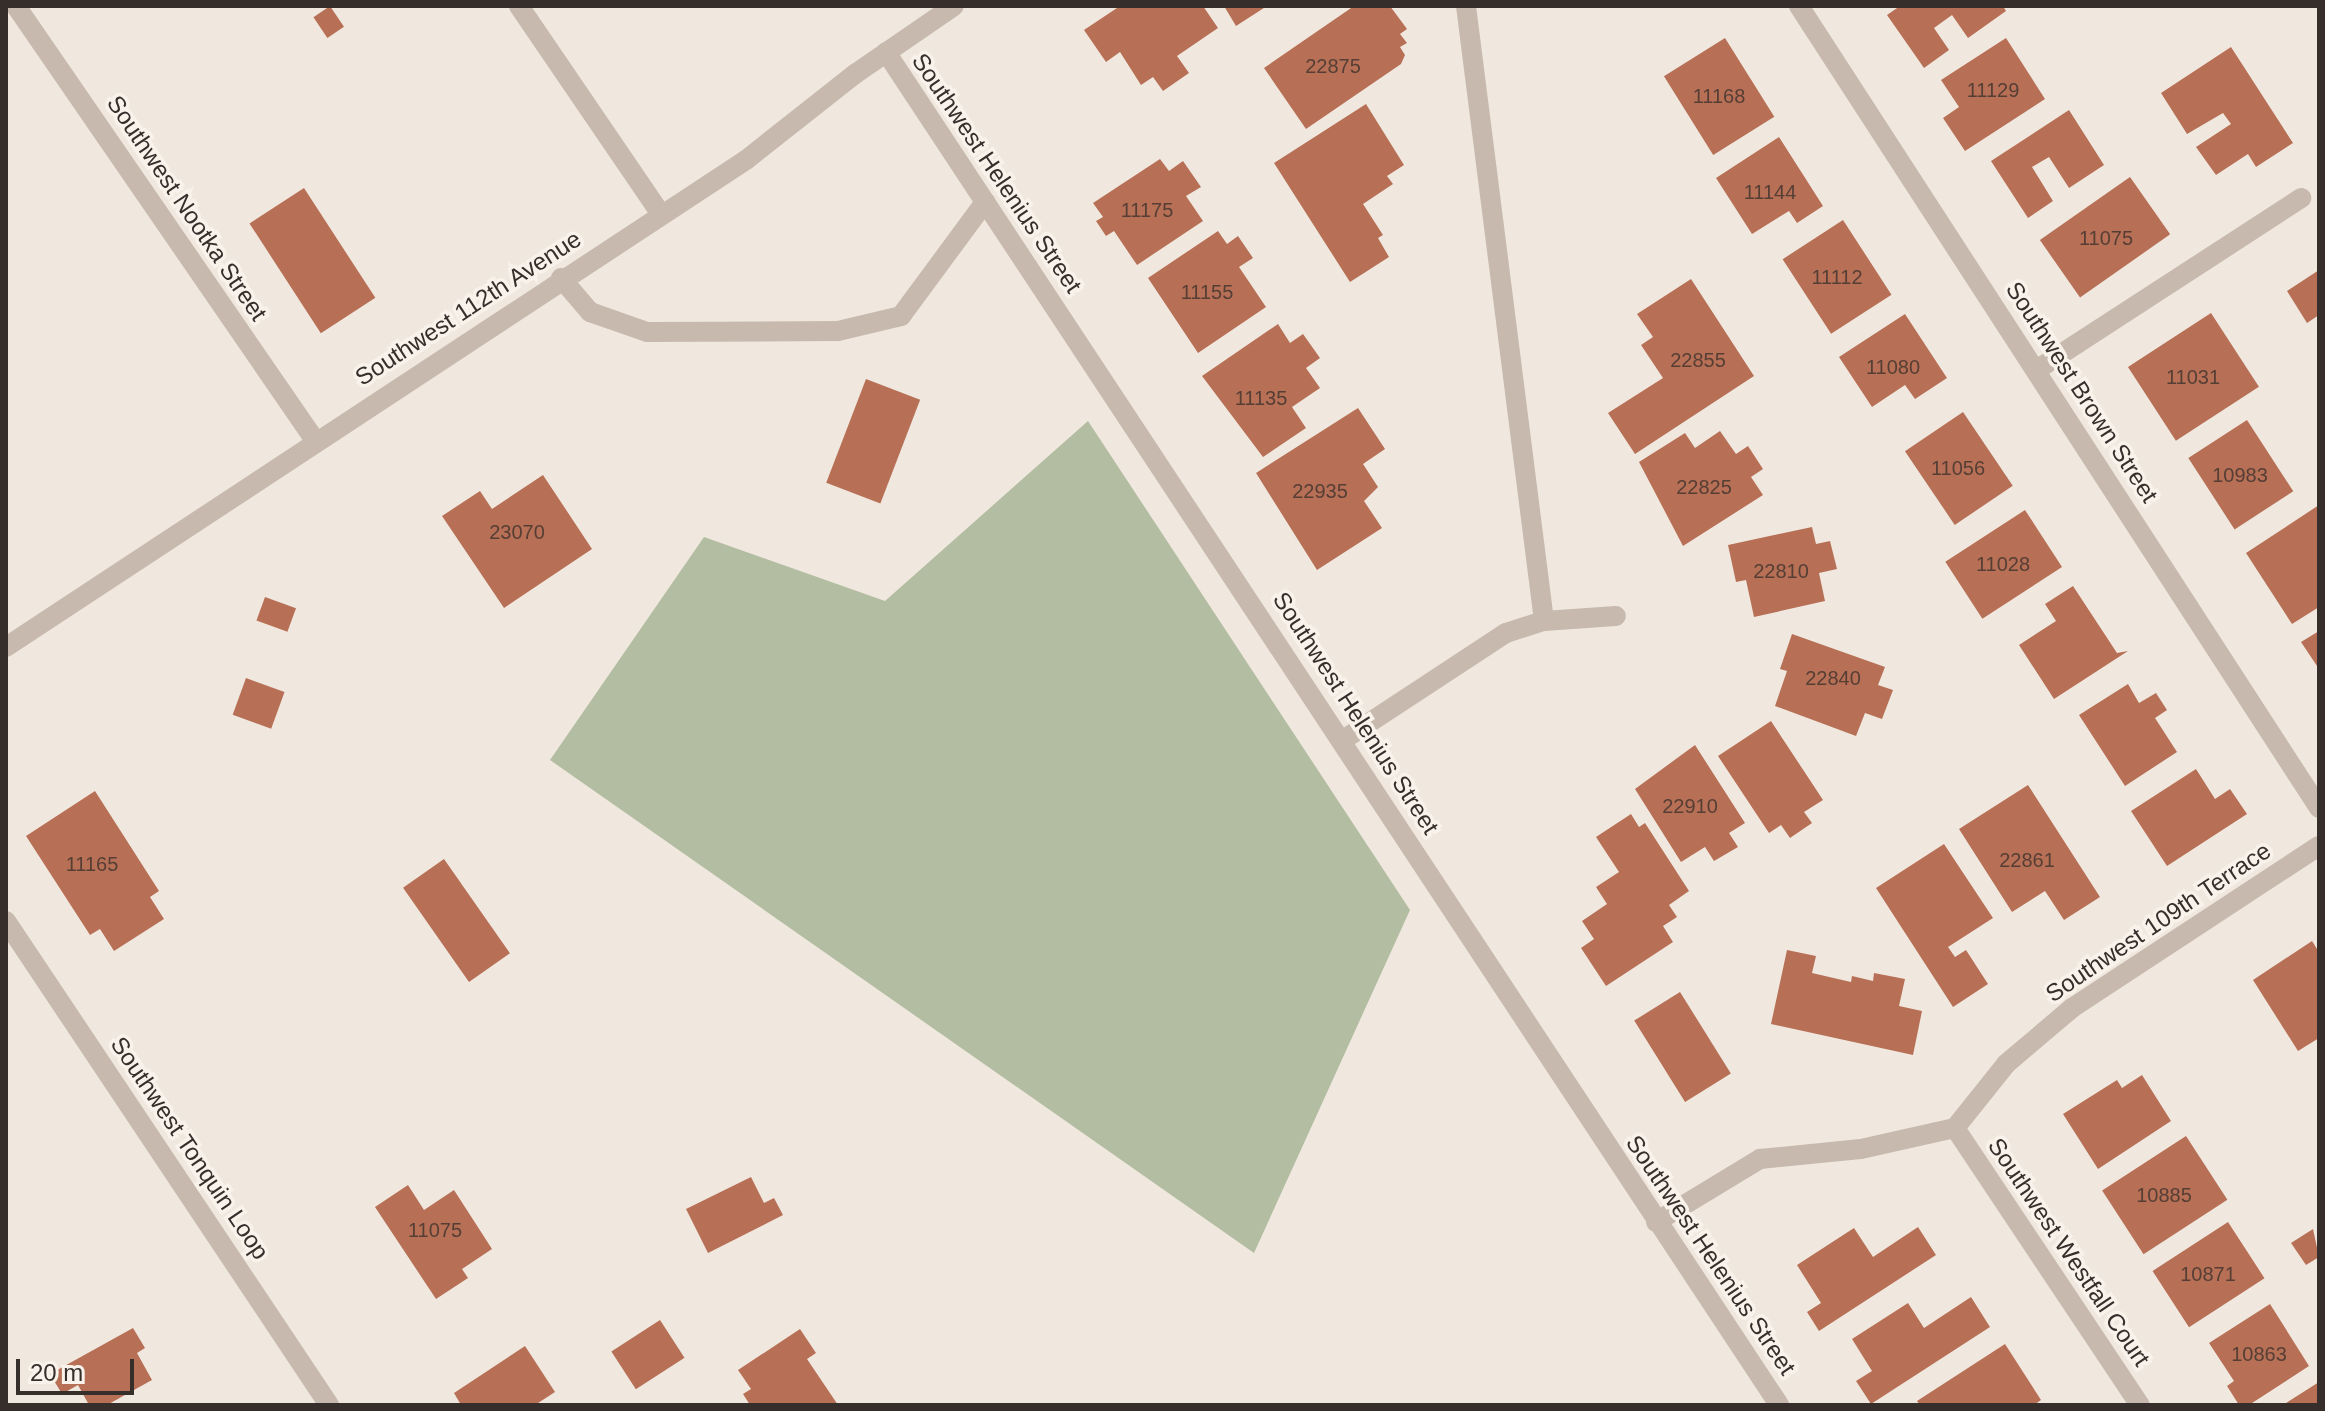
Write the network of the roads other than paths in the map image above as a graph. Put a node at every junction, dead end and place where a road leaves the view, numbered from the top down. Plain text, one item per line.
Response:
1 (16, 6) edge
2 (519, 6) edge
3 (954, 6) edge
4 (1466, 6) edge
5 (1799, 6) edge
6 (886, 52) junction
7 (2301, 198) dead end
8 (985, 202) junction
9 (660, 213) junction
10 (561, 278) junction
11 (2038, 369) junction
12 (314, 439) junction
13 (1616, 616) dead end
14 (1544, 621) junction
15 (6, 647) edge
16 (1343, 740) junction
17 (2319, 808) edge
18 (2319, 846) edge
19 (6, 921) edge
20 (1955, 1128) junction
21 (1656, 1222) junction
22 (329, 1405) edge
23 (1779, 1405) edge
24 (2140, 1405) edge

1 - 12 street, Southwest Nootka Street
2 - 9 street
3 - 6 street, Southwest 112th Avenue
4 - 14 street
5 - 11 street, Southwest Brown Street
6 - 8 street, Southwest Helenius Street
6 - 9 street, Southwest 112th Avenue
7 - 11 street
8 - 10 street
8 - 16 street, Southwest Helenius Street
9 - 10 street, Southwest 112th Avenue
10 - 12 street, Southwest 112th Avenue
11 - 17 street, Southwest Brown Street
12 - 15 street, Southwest 112th Avenue
13 - 14 street
14 - 16 street
16 - 21 street, Southwest Helenius Street
18 - 20 street, Southwest 109th Terrace
19 - 22 street, Southwest Tonquin Loop
20 - 21 street
20 - 24 street, Southwest Westfall Court
21 - 23 street, Southwest Helenius Street

